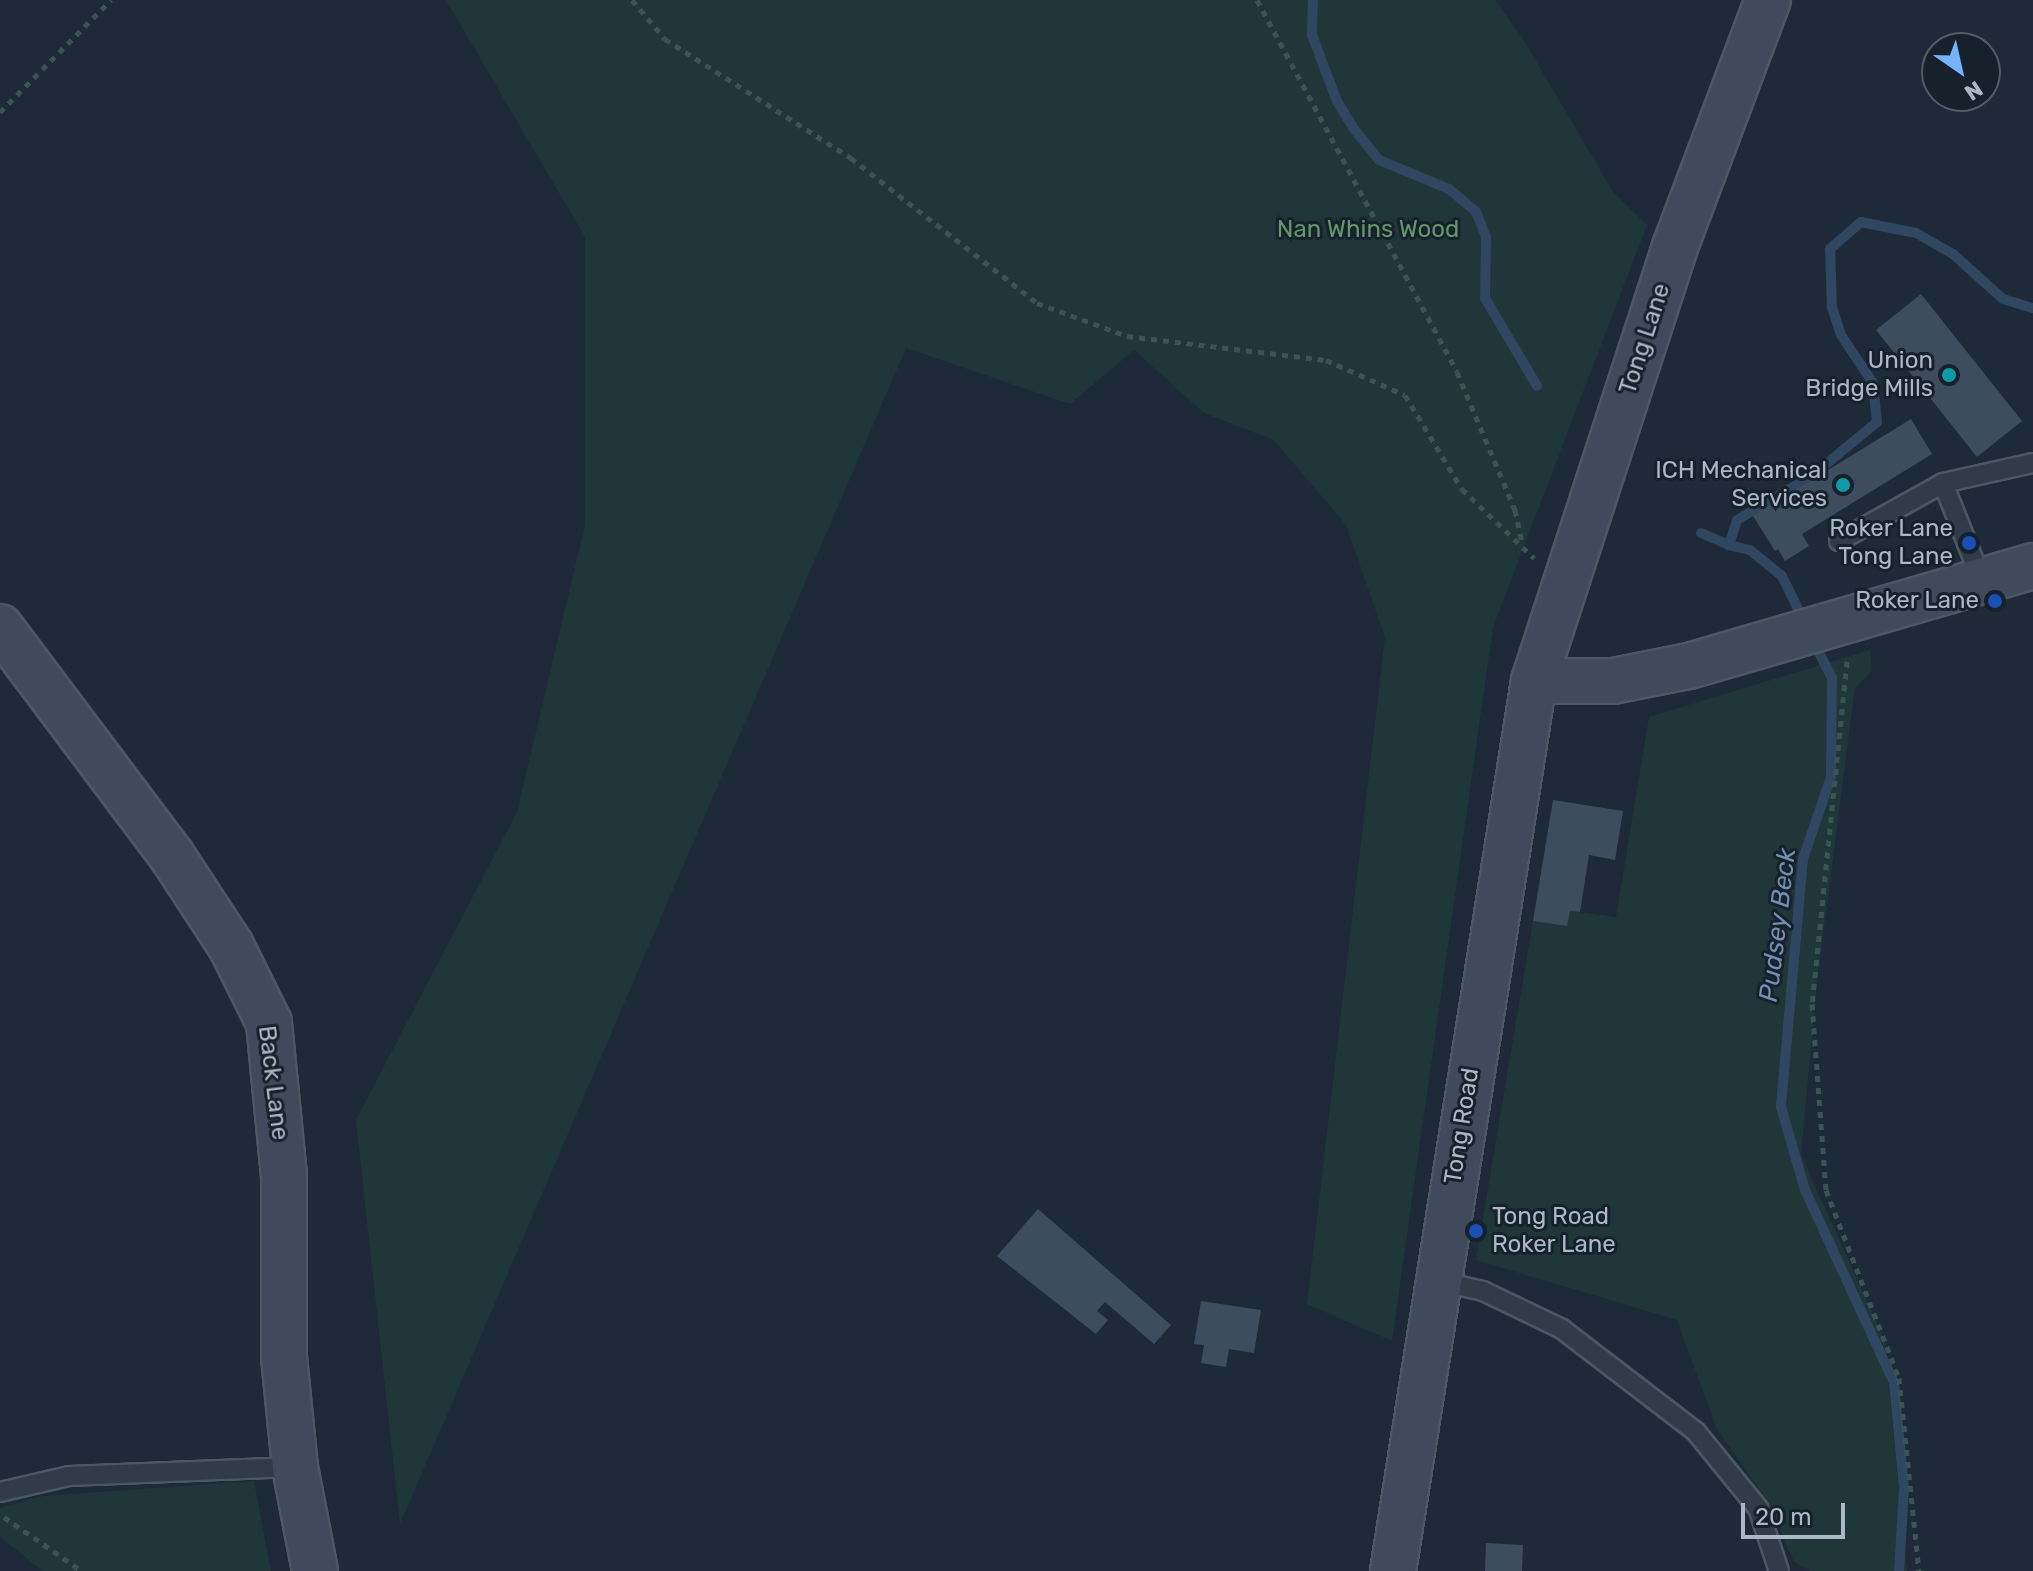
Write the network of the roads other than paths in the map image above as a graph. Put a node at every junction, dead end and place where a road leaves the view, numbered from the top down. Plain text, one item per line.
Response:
1 (1768, 0) edge
2 (2033, 463) edge
3 (1943, 483) junction
4 (1839, 541) dead end
5 (2033, 566) edge
6 (1982, 581) junction
7 (0, 627) edge
8 (1534, 681) junction
9 (1437, 1280) junction
10 (295, 1467) junction
11 (0, 1492) edge
12 (315, 1571) edge
13 (1393, 1571) edge
14 (1779, 1571) edge

1 - 8 street, Tong Lane
2 - 3 lane
3 - 4 lane
3 - 6 lane
5 - 6 street
6 - 8 street
7 - 10 street, Back Lane
8 - 9 street, Tong Road
9 - 13 street, Tong Road
9 - 14 lane
10 - 11 lane
10 - 12 street, Back Lane

